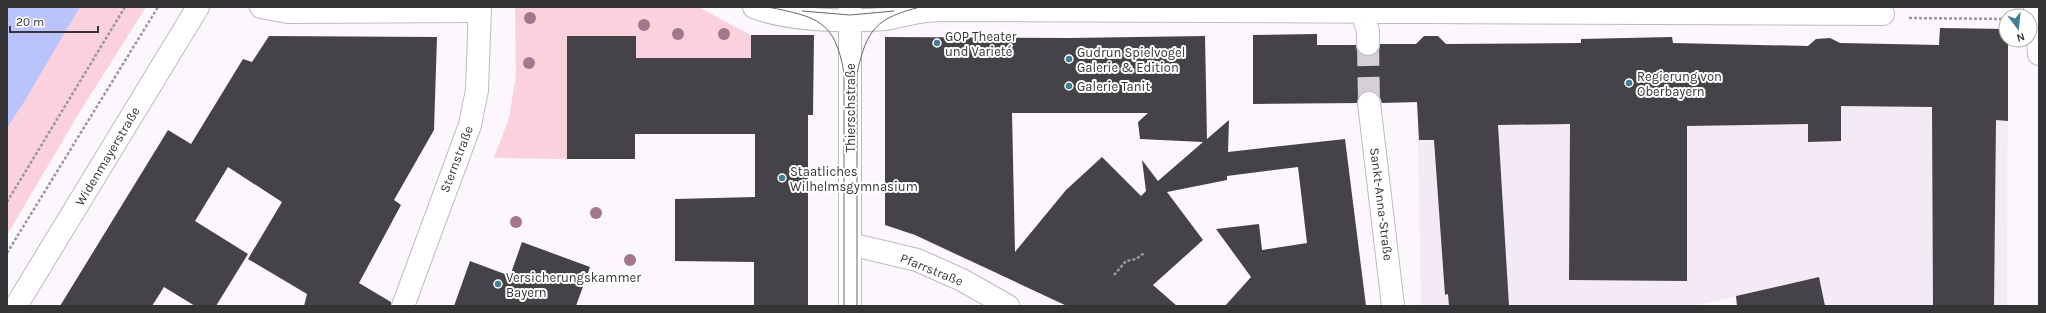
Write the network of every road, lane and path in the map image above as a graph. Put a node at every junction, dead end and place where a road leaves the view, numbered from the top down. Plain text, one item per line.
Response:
1 (125, 7) edge
2 (158, 7) edge
3 (198, 7) edge
4 (261, 7) edge
5 (754, 7) edge
6 (2035, 7) edge
7 (480, 9) edge
8 (930, 9) edge
9 (1230, 10) edge
10 (1361, 10) edge
11 (850, 14) edge
12 (1883, 14) joint
13 (1998, 19) edge
14 (1368, 44) tunnel mouth
15 (2039, 54) edge
16 (1369, 103) tunnel mouth
17 (7, 202) edge
18 (850, 244) junction
19 (7, 253) edge
20 (1144, 253) dead end
21 (1114, 275) dead end
22 (16, 306) edge
23 (403, 306) edge
24 (850, 306) edge
25 (1008, 306) edge
26 (1393, 306) edge

1 - 17 path
2 - 19 path
3 - 22 street, Widenmayerstraße
4 - 7 street
5 - 11 street
6 - 15 street
7 - 23 street, Sternstraße
8 - 9 street
8 - 11 street
9 - 10 street
10 - 12 street
10 - 14 street
11 - 18 street, Thierschstraße
12 - 13 path
16 - 26 street, Sankt-Anna-Straße
18 - 24 street, Thierschstraße
18 - 25 street, Pfarrstraße
20 - 21 path

